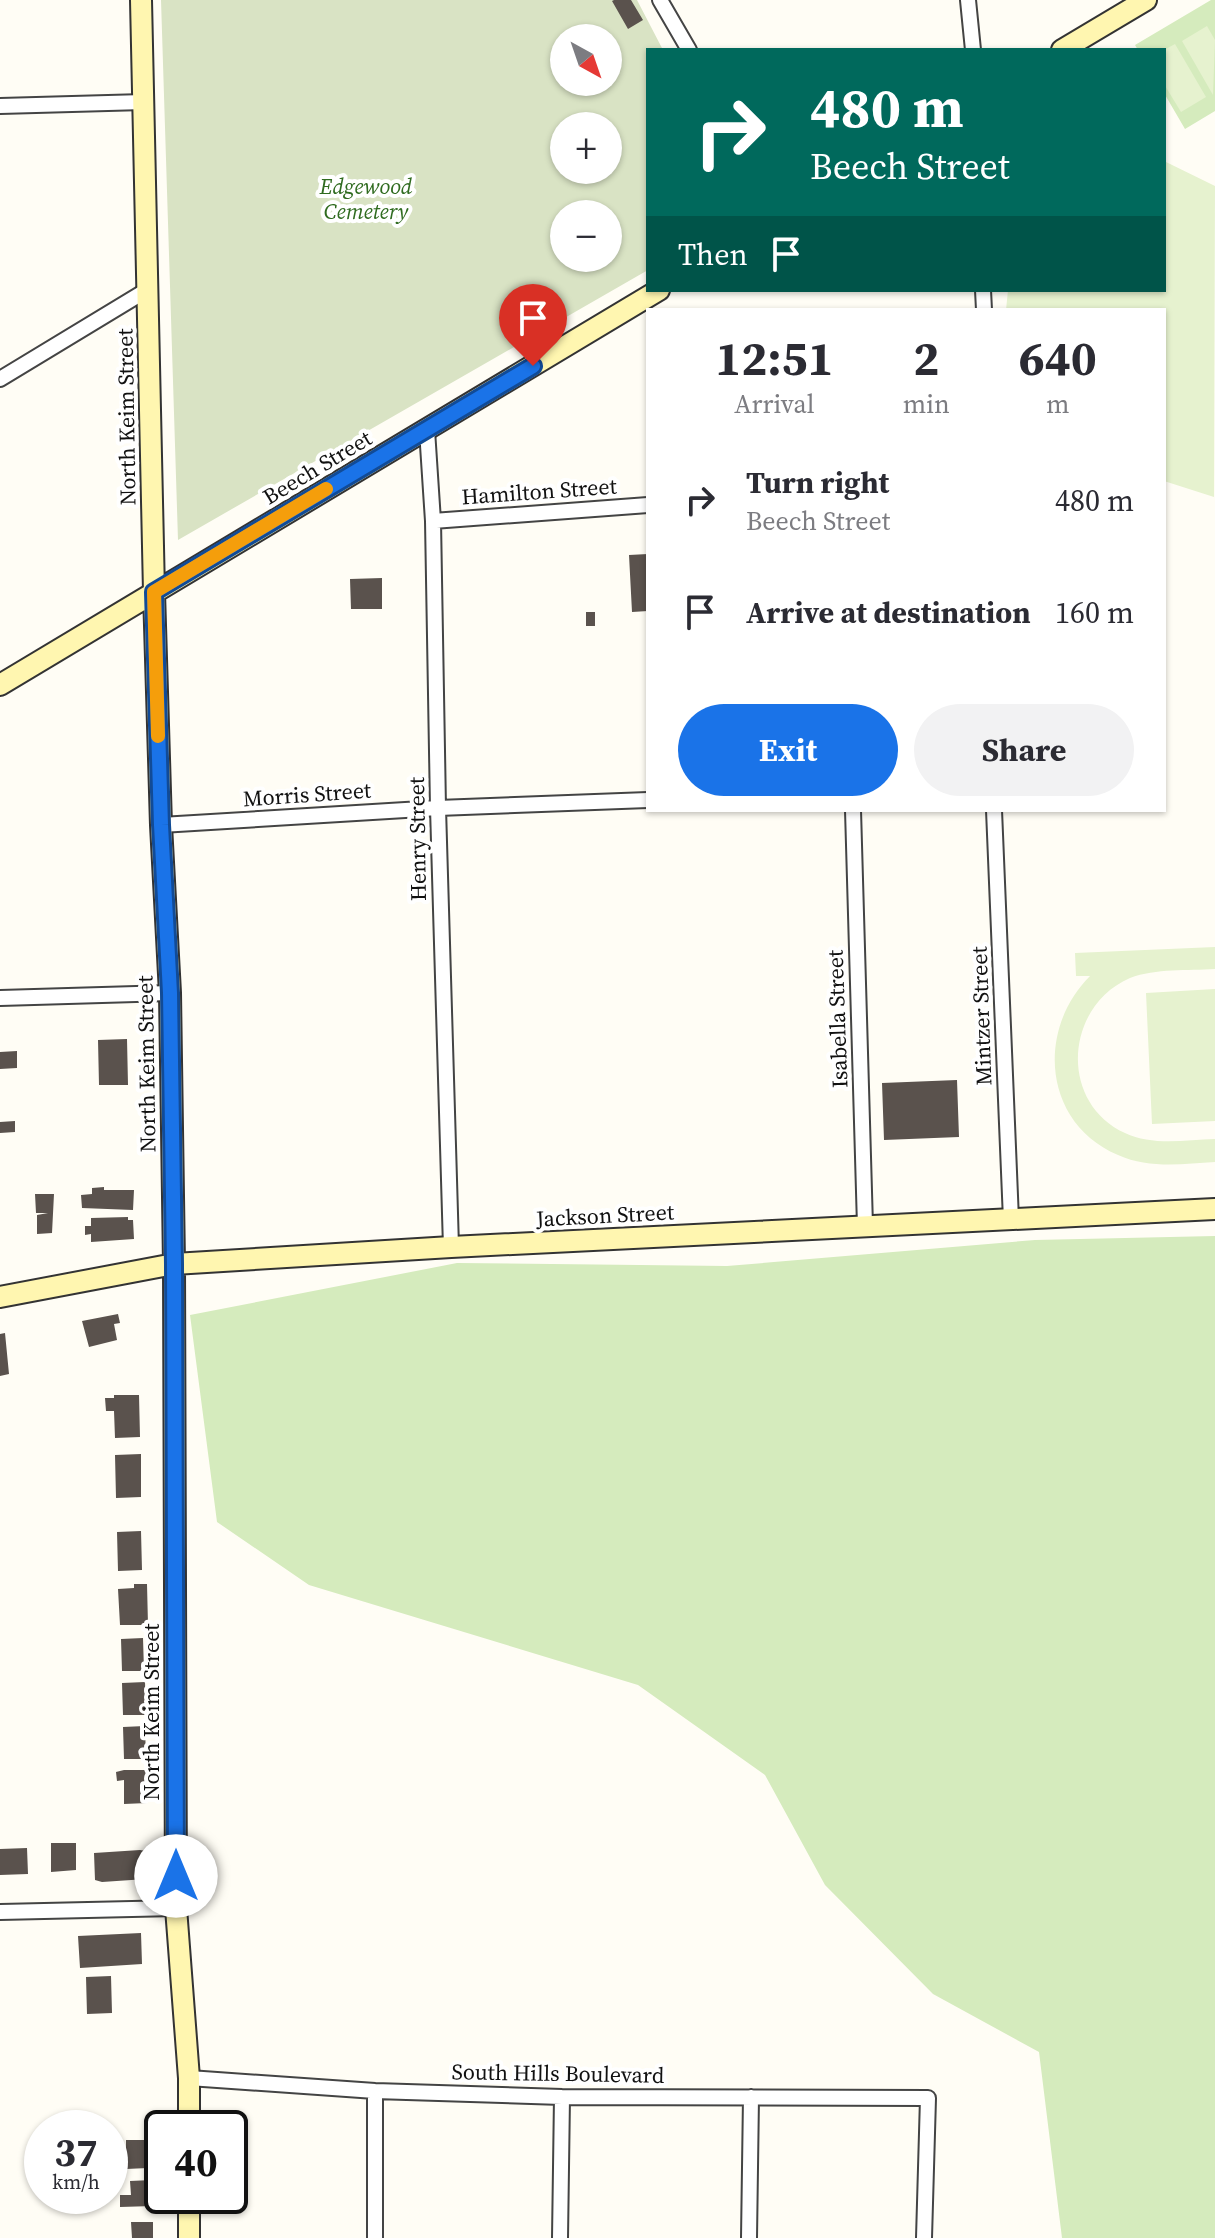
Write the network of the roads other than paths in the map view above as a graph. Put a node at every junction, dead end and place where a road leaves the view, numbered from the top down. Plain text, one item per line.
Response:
1 (141, 0) edge
2 (660, 0) edge
3 (968, 0) edge
4 (1146, 0) edge
5 (688, 48) edge
6 (973, 48) edge
7 (1065, 48) edge
8 (144, 102) junction
9 (0, 106) edge
10 (147, 290) junction
11 (656, 292) edge
12 (0, 379) edge
13 (427, 430) junction
14 (646, 505) edge
15 (433, 521) junction
16 (154, 592) junction
17 (0, 685) edge
18 (646, 800) edge
19 (438, 808) junction
20 (853, 812) edge
21 (994, 812) edge
22 (161, 825) junction
23 (170, 993) junction
24 (0, 998) edge
25 (1215, 1209) edge
26 (1011, 1220) junction
27 (865, 1226) junction
28 (451, 1247) junction
29 (174, 1264) junction
30 (0, 1297) edge
31 (176, 1908) junction
32 (0, 1912) edge
33 (189, 2078) junction
34 (375, 2091) junction
35 (562, 2097) junction
36 (751, 2097) junction
37 (189, 2110) edge
38 (189, 2214) edge
39 (189, 2238) edge
40 (375, 2238) edge
41 (560, 2238) edge
42 (749, 2238) edge
43 (924, 2238) edge

1 - 8 street, North Keim Street
2 - 5 street
3 - 6 street
4 - 7 street
8 - 9 street
8 - 10 street, North Keim Street
10 - 12 street
10 - 16 street, North Keim Street
11 - 13 street, Beech Street
13 - 15 street, Henry Street
13 - 16 street, Beech Street
14 - 15 street, Hamilton Street
15 - 19 street, Henry Street
16 - 17 street, Beech Street
16 - 22 street, North Keim Street
18 - 19 street, Morris Street
19 - 22 street, Morris Street
19 - 28 street, Henry Street
20 - 27 street, Isabella Street
21 - 26 street, Mintzer Street
22 - 23 street, North Keim Street
23 - 24 street
23 - 29 street, North Keim Street
25 - 26 street, Jackson Street
26 - 27 street, Jackson Street
27 - 28 street, Jackson Street
28 - 29 street, Jackson Street
29 - 30 street, Jackson Street
29 - 31 street, North Keim Street
31 - 32 street
31 - 33 street, North Keim Street
33 - 34 street, South Hills Boulevard
33 - 37 street, North Keim Street
34 - 35 street, South Hills Boulevard
34 - 40 street
35 - 36 street, South Hills Boulevard
35 - 41 street
36 - 42 street
36 - 43 street, South Hills Boulevard
38 - 39 street

